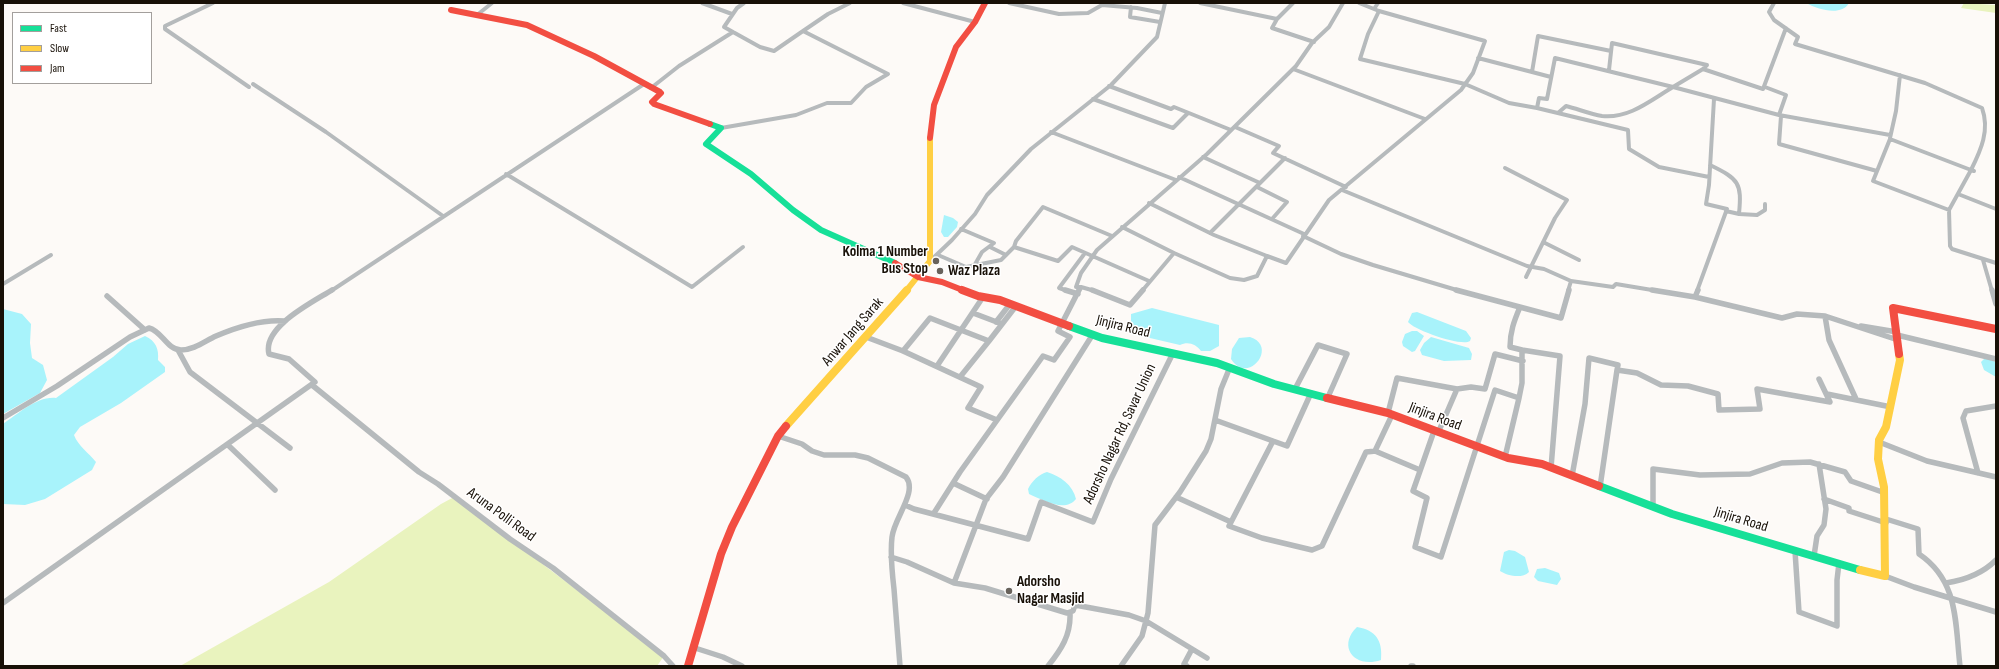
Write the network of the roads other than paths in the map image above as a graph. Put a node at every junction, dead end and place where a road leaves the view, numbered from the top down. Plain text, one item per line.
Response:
1 (213, 3) edge
2 (492, 3) edge
3 (702, 3) edge
4 (744, 3) edge
5 (850, 3) edge
6 (903, 3) edge
7 (985, 3) edge
8 (1009, 3) edge
9 (1165, 3) edge
10 (1200, 3) edge
11 (1293, 3) edge
12 (1343, 3) edge
13 (1359, 3) edge
14 (1378, 3) edge
15 (1774, 3) edge
16 (1213, 4) edge
17 (1131, 7) junction
18 (1374, 9) junction
19 (451, 10) dead end
20 (1379, 11) junction
21 (1162, 13) junction
22 (732, 14) junction
23 (477, 15) junction
24 (1277, 19) junction
25 (975, 22) junction
26 (1160, 22) junction
27 (1786, 28) junction
28 (803, 31) junction
29 (733, 32) junction
30 (1314, 42) junction
31 (1611, 51) junction
32 (1478, 58) junction
33 (1293, 69) junction
34 (1703, 69) junction
35 (1608, 70) junction
36 (1532, 72) junction
37 (1900, 75) junction
38 (1551, 77) junction
39 (1465, 84) junction
40 (647, 86) junction
41 (1109, 86) junction
42 (1765, 87) junction
43 (1673, 88) junction
44 (1093, 99) junction
45 (1714, 99) junction
46 (1537, 108) junction
47 (1188, 113) junction
48 (1558, 113) junction
49 (1780, 116) junction
50 (1425, 119) junction
51 (721, 128) junction
52 (1233, 128) junction
53 (1051, 132) junction
54 (1890, 137) junction
55 (1203, 157) junction
56 (1285, 158) junction
57 (1710, 166) junction
58 (1505, 168) dead end
59 (1877, 171) junction
60 (1974, 171) junction
61 (506, 174) junction
62 (1709, 176) junction
63 (1178, 179) junction
64 (1258, 185) junction
65 (1344, 188) junction
66 (1958, 194) junction
67 (1149, 203) junction
68 (1239, 204) junction
69 (1765, 204) dead end
70 (1996, 209) edge
71 (1948, 210) junction
72 (1726, 211) junction
73 (1740, 214) junction
74 (443, 216) junction
75 (1272, 219) junction
76 (1122, 227) junction
77 (961, 229) junction
78 (1210, 233) junction
79 (1303, 235) junction
80 (1112, 236) junction
81 (1543, 242) junction
82 (743, 247) dead end
83 (990, 247) junction
84 (1014, 247) junction
85 (1086, 253) junction
86 (1174, 253) junction
87 (51, 255) dead end
88 (938, 255) junction
89 (1006, 255) junction
90 (1093, 256) junction
91 (1267, 256) junction
92 (1579, 260) dead end
93 (1983, 260) junction
94 (930, 261) junction
95 (1996, 263) edge
96 (974, 266) junction
97 (1530, 266) junction
98 (918, 276) junction
99 (1526, 277) dead end
100 (1149, 281) junction
101 (1571, 281) junction
102 (3, 284) edge
103 (1081, 287) junction
104 (1078, 294) junction
105 (107, 296) dead end
106 (983, 297) junction
107 (1695, 297) junction
108 (1996, 304) edge
109 (1013, 305) junction
110 (1520, 307) junction
111 (973, 313) junction
112 (1825, 316) junction
113 (285, 321) junction
114 (996, 322) junction
115 (1064, 323) junction
116 (1002, 324) junction
117 (962, 329) junction
118 (1996, 329) edge
119 (145, 330) junction
120 (1093, 334) junction
121 (1897, 336) junction
122 (866, 337) junction
123 (988, 341) junction
124 (178, 350) junction
125 (1522, 350) junction
126 (903, 351) junction
127 (1173, 353) junction
128 (1996, 359) edge
129 (1523, 361) junction
130 (936, 366) junction
131 (1230, 367) junction
132 (1617, 370) junction
133 (960, 377) junction
134 (1819, 378) dead end
135 (312, 385) junction
136 (1295, 389) junction
137 (1457, 389) junction
138 (1311, 393) junction
139 (1827, 394) junction
140 (1328, 397) junction
141 (1519, 398) junction
142 (1856, 399) junction
143 (1996, 406) edge
144 (1891, 407) junction
145 (1390, 414) junction
146 (3, 418) edge
147 (997, 420) junction
148 (1215, 420) junction
149 (257, 425) junction
150 (1436, 432) junction
151 (778, 436) junction
152 (1273, 441) junction
153 (1879, 442) junction
154 (228, 445) junction
155 (1476, 447) junction
156 (290, 448) dead end
157 (1376, 452) junction
158 (1505, 457) junction
159 (1818, 464) junction
160 (1552, 468) junction
161 (1420, 470) junction
162 (1978, 473) junction
163 (1572, 476) junction
164 (1996, 477) edge
165 (953, 482) junction
166 (1600, 487) junction
167 (275, 490) dead end
168 (1885, 493) junction
169 (1176, 497) junction
170 (1824, 498) junction
171 (987, 499) junction
172 (905, 505) junction
173 (1654, 507) junction
174 (934, 513) junction
175 (1886, 521) junction
176 (1231, 522) junction
177 (976, 524) junction
178 (1795, 551) junction
179 (1814, 556) junction
180 (891, 557) junction
181 (1996, 560) edge
182 (1838, 563) junction
183 (1886, 576) junction
184 (954, 583) junction
185 (1946, 583) junction
186 (1951, 597) junction
187 (3, 603) edge
188 (1996, 612) edge
189 (1070, 613) junction
190 (1146, 620) junction
191 (695, 648) junction
192 (1192, 649) junction
193 (1207, 658) dead end
194 (673, 666) edge
195 (688, 666) edge
196 (742, 666) edge
197 (900, 666) edge
198 (1048, 666) edge
199 (1121, 666) edge
200 (1187, 666) edge
201 (1960, 666) edge

1 - 74 street
2 - 23 street
3 - 22 street
4 - 22 street
5 - 28 street
6 - 25 street
7 - 25 street
8 - 17 street
9 - 21 street
10 - 16 street
11 - 24 street
12 - 30 street
13 - 18 street
14 - 18 street
15 - 27 street
16 - 24 street
17 - 21 street
17 - 26 street
18 - 20 street
19 - 23 street
20 - 32 street
20 - 39 street
21 - 26 street
22 - 29 street
23 - 40 street
24 - 30 street
25 - 94 street
26 - 41 street
27 - 37 street
27 - 42 street
28 - 29 street
28 - 51 street
29 - 40 street
30 - 33 street
31 - 34 street
31 - 35 street
31 - 36 street
32 - 36 street
32 - 39 street
33 - 50 street
33 - 52 street
34 - 42 street
34 - 43 street
35 - 38 street
35 - 43 street
36 - 38 street
37 - 54 street
37 - 60 street
38 - 46 street
39 - 46 street
39 - 50 street
40 - 51 street
40 - 61 street
41 - 44 street
41 - 47 street
42 - 49 street
43 - 45 street
43 - 48 street
44 - 47 street
44 - 53 street
45 - 49 street
45 - 57 street
46 - 48 street
47 - 52 street
48 - 62 street
49 - 54 street
49 - 59 street
50 - 65 street
51 - 98 street, Jinjira Road
52 - 55 street
52 - 56 street
53 - 63 street
53 - 77 street
54 - 59 street
54 - 60 street
55 - 63 street
55 - 64 street
56 - 64 street
56 - 65 street
57 - 62 street
57 - 73 street
58 - 81 street
59 - 71 street
60 - 66 street
61 - 74 street
61 - 82 street
62 - 72 street
63 - 67 street
63 - 68 street
64 - 68 street
64 - 75 street
65 - 79 street
65 - 97 street
66 - 70 street
66 - 71 street
67 - 76 street
67 - 78 street
68 - 75 street
68 - 78 street
69 - 73 street
71 - 93 street
72 - 73 street
72 - 107 street
74 - 113 street
75 - 79 street
76 - 80 street
76 - 86 street
77 - 83 street
77 - 88 street
78 - 91 street
79 - 91 street
79 - 110 street
80 - 84 street
80 - 90 street
81 - 92 street
81 - 97 street
83 - 89 street
83 - 96 street
84 - 85 street
84 - 89 street
85 - 90 street
85 - 104 street
86 - 91 street
86 - 100 street
87 - 102 street
88 - 94 street
88 - 96 street
89 - 96 street
90 - 100 street
90 - 103 street
93 - 95 street
93 - 108 street
94 - 98 street, Anwar Jang Sarak
97 - 99 street
97 - 101 street
98 - 106 street, Jinjira Road
98 - 122 street, Anwar Jang Sarak
100 - 103 street
101 - 107 street
101 - 110 street
103 - 104 street
104 - 115 street
105 - 119 street
106 - 109 street, Jinjira Road
106 - 111 street
107 - 112 street
109 - 114 street
109 - 115 street, Jinjira Road
109 - 116 street
110 - 125 street
111 - 114 street
111 - 117 street
112 - 121 street
112 - 142 street
113 - 124 street
113 - 135 street
114 - 116 street
115 - 120 street, Jinjira Road
115 - 147 street
116 - 123 street
117 - 123 street
117 - 126 street
117 - 130 street
118 - 121 street
119 - 124 street
119 - 146 street
120 - 127 street, Jinjira Road
120 - 171 street
121 - 128 street
121 - 144 street
122 - 126 street
122 - 151 street, Anwar Jang Sarak
123 - 133 street
124 - 149 street
125 - 129 street
125 - 160 street
126 - 130 street
127 - 131 street, Jinjira Road
127 - 177 street, Adorsho Nagar Rd, Savar Union
129 - 137 street
129 - 141 street
130 - 133 street
131 - 136 street, Jinjira Road
131 - 148 street
132 - 139 street
132 - 163 street
132 - 166 street
133 - 147 street
134 - 139 street
135 - 149 street
135 - 194 street, Aruna Polli Road
136 - 138 street, Jinjira Road
136 - 140 street
137 - 145 street
137 - 150 street
138 - 140 street, Jinjira Road
138 - 152 street
139 - 142 street
140 - 145 street, Jinjira Road
141 - 155 street
141 - 158 street
142 - 144 street
143 - 162 street
144 - 153 street
145 - 150 street, Jinjira Road
145 - 157 street
147 - 165 street
148 - 152 street
148 - 169 street
149 - 154 street
149 - 156 street
150 - 155 street, Jinjira Road
150 - 161 street
151 - 172 street
151 - 191 street, Anwar Jang Sarak
152 - 176 street
153 - 162 street
153 - 168 street
154 - 167 street
154 - 187 street
155 - 158 street, Jinjira Road
155 - 161 street
157 - 161 street
157 - 176 street
158 - 160 street, Jinjira Road
159 - 168 street
159 - 170 street
159 - 173 street
160 - 163 street, Jinjira Road
162 - 164 street
163 - 166 street, Jinjira Road
165 - 171 street
165 - 174 street
166 - 173 street, Jinjira Road
168 - 175 street
169 - 176 street
169 - 190 street
170 - 175 street
170 - 179 street
171 - 177 street
172 - 174 street, Adorsho Nagar Rd, Savar Union
172 - 180 street
173 - 178 street, Jinjira Road
174 - 177 street, Adorsho Nagar Rd, Savar Union
175 - 183 street
175 - 185 street
177 - 184 street
178 - 179 street, Jinjira Road
178 - 182 street
179 - 182 street, Jinjira Road
180 - 184 street
180 - 197 street
181 - 185 street
182 - 183 street, Jinjira Road
183 - 186 street
184 - 189 street
185 - 186 street
186 - 188 street
186 - 201 street
189 - 190 street
189 - 198 street
190 - 192 street
190 - 199 street
191 - 195 street, Anwar Jang Sarak
191 - 196 street
192 - 193 street
192 - 200 street

